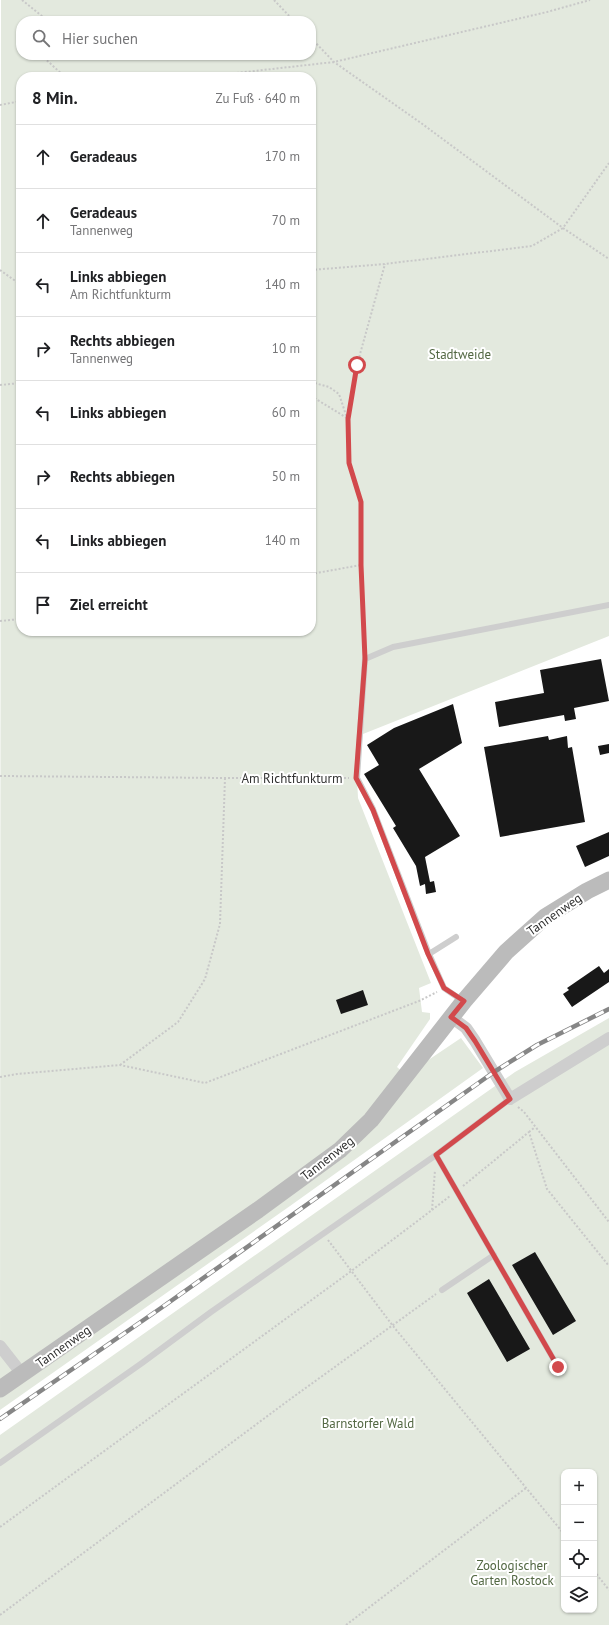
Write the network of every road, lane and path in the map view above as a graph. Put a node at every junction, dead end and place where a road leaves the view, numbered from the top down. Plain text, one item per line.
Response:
1 (22, 0) edge
2 (274, 0) edge
3 (590, 0) edge
4 (43, 16) edge
5 (289, 16) edge
6 (316, 43) edge
7 (46, 60) edge
8 (334, 62) junction
9 (60, 72) edge
10 (245, 72) edge
11 (16, 102) edge
12 (0, 105) edge
13 (609, 163) edge
14 (563, 228) junction
15 (609, 259) edge
16 (385, 264) junction
17 (0, 270) edge
18 (316, 270) edge
19 (16, 281) edge
20 (16, 383) edge
21 (316, 383) edge
22 (0, 385) edge
23 (316, 399) edge
24 (348, 419) junction
25 (361, 565) junction
26 (316, 573) edge
27 (609, 605) edge
28 (16, 619) edge
29 (0, 621) edge
30 (365, 659) junction
31 (0, 776) edge
32 (225, 778) junction
33 (356, 778) junction
34 (609, 880) edge
35 (456, 937) dead end
36 (428, 954) junction
37 (444, 988) junction
38 (464, 1001) junction
39 (451, 1017) junction
40 (609, 1038) edge
41 (120, 1065) junction
42 (0, 1077) edge
43 (510, 1099) junction
44 (535, 1127) junction
45 (529, 1132) junction
46 (436, 1155) junction
47 (457, 1191) junction
48 (432, 1210) junction
49 (609, 1222) edge
50 (324, 1235) junction
51 (494, 1255) junction
52 (609, 1266) edge
53 (350, 1272) junction
54 (442, 1290) joint
55 (393, 1326) junction
56 (0, 1346) edge
57 (558, 1367) dead end
58 (22, 1374) junction
59 (0, 1389) edge
60 (0, 1463) edge
61 (527, 1488) junction
62 (0, 1526) edge
63 (561, 1530) edge
64 (597, 1575) edge
65 (609, 1590) edge
66 (0, 1615) edge
67 (346, 1625) edge

1 - 4 path
2 - 5 path
3 - 8 path
6 - 8 path
7 - 9 path
8 - 10 path
8 - 14 path
11 - 12 path
13 - 14 path
14 - 15 path
14 - 16 path
16 - 18 path
16 - 24 path
17 - 19 path
20 - 22 path
21 - 24 path
23 - 24 path
24 - 25 path
25 - 26 path
25 - 30 path
27 - 30 lane
28 - 29 path
30 - 33 lane
31 - 32 path, Am Richtfunkturm
32 - 33 path, Am Richtfunkturm
32 - 41 path
33 - 36 lane, Am Richtfunkturm
34 - 38 street, Tannenweg
35 - 36 lane
36 - 37 lane, Am Richtfunkturm
37 - 38 lane
37 - 41 path
38 - 39 street, Tannenweg
39 - 43 street
39 - 58 street, Tannenweg
40 - 43 street
41 - 42 path
43 - 44 path
43 - 46 lane
44 - 45 path
44 - 49 path
45 - 47 path
45 - 52 path
46 - 47 lane
46 - 48 path
46 - 50 lane
47 - 48 path
47 - 51 lane
48 - 53 path
50 - 53 path
50 - 60 lane
51 - 54 lane
51 - 57 lane
53 - 55 path
53 - 62 path
54 - 55 path
55 - 61 path
55 - 66 path
56 - 58 street
58 - 59 street, Tannenweg
61 - 63 path
61 - 67 path
64 - 65 path

